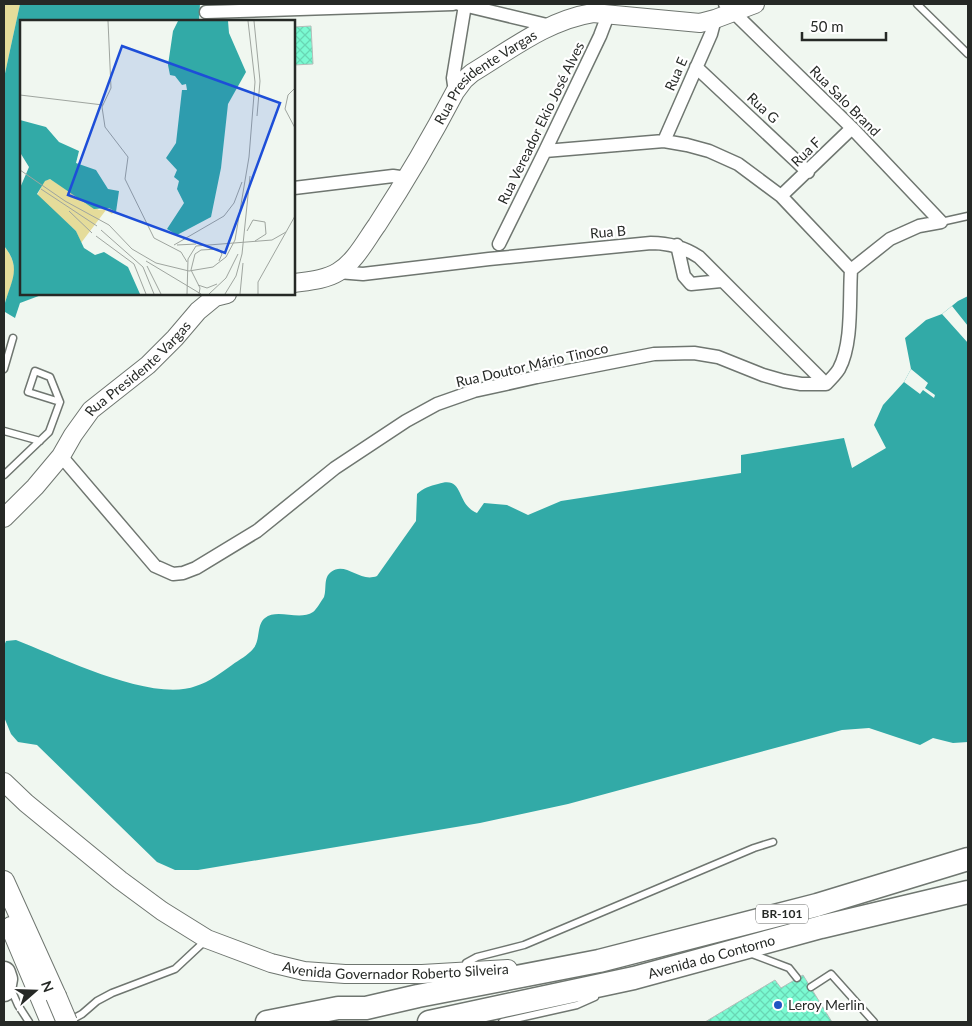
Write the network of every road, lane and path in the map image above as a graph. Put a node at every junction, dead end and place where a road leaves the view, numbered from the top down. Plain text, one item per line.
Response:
1 (459, 4) edge
2 (755, 4) edge
3 (917, 4) edge
4 (493, 7) edge
5 (729, 8) edge
6 (598, 11) edge
7 (206, 12) dead end
8 (715, 19) junction
9 (551, 26) junction
10 (968, 54) edge
11 (696, 67) junction
12 (455, 92) junction
13 (852, 128) junction
14 (664, 141) junction
15 (545, 151) junction
16 (808, 172) junction
17 (407, 178) junction
18 (295, 188) edge
19 (781, 196) junction
20 (968, 216) edge
21 (941, 222) junction
22 (498, 244) dead end
23 (677, 245) junction
24 (851, 270) junction
25 (338, 272) junction
26 (721, 281) junction
27 (295, 283) edge
28 (223, 295) edge
29 (13, 338) dead end
30 (4, 369) edge
31 (826, 384) junction
32 (60, 402) junction
33 (4, 431) edge
34 (40, 441) junction
35 (61, 456) junction
36 (4, 475) edge
37 (4, 518) edge
38 (4, 782) edge
39 (773, 842) dead end
40 (966, 860) edge
41 (5, 882) edge
42 (968, 892) edge
43 (4, 912) edge
44 (207, 939) junction
45 (736, 950) junction
46 (598, 961) junction
47 (464, 972) junction
48 (797, 978) dead end
49 (4, 981) edge
50 (811, 987) dead end
51 (49, 998) junction
52 (366, 1008) junction
53 (507, 1013) edge
54 (29, 1022) edge
55 (51, 1022) edge
56 (67, 1022) edge
57 (267, 1022) edge
58 (312, 1022) edge
59 (429, 1022) edge
60 (874, 1022) edge

1 - 4 street
1 - 7 street
1 - 12 street
2 - 5 street, Rua Presidente Vargas
3 - 10 lane
4 - 9 street
5 - 8 street, Rua Presidente Vargas
5 - 13 street, Rua Salo Brand
6 - 8 street, Rua Presidente Vargas
6 - 9 street, Rua Presidente Vargas
6 - 15 street, Rua Vereador Ekio José Alves
8 - 11 street, Rua E
9 - 12 street, Rua Presidente Vargas
11 - 14 street, Rua E
11 - 16 street, Rua G
12 - 17 street, Rua Presidente Vargas
13 - 16 street, Rua F
13 - 21 street, Rua Salo Brand
14 - 15 street
14 - 19 street
15 - 22 street, Rua Vereador Ekio José Alves
16 - 19 street, Rua F
17 - 18 street
17 - 25 street, Rua Presidente Vargas
19 - 24 street
20 - 21 lane
21 - 24 street
23 - 25 street, Rua B
23 - 26 street, Rua B
23 - 26 street
24 - 31 street
25 - 27 street, Rua Presidente Vargas
26 - 31 street, Rua B
28 - 35 street, Rua Presidente Vargas
29 - 30 lane
31 - 35 street, Rua Doutor Mário Tinoco
32 - 32 lane
32 - 34 lane
33 - 34 lane
34 - 36 lane
35 - 37 street, Rua Presidente Vargas
38 - 44 street, Avenida Governador Roberto Silveira
39 - 47 lane
40 - 46 highway, Avenida do Contorno / BR-101
41 - 51 main road
42 - 45 highway, Avenida do Contorno / BR-101
43 - 51 main road
44 - 47 street, Avenida Governador Roberto Silveira
44 - 56 lane
45 - 48 lane
45 - 53 highway, Avenida do Contorno / BR-101
46 - 47 street, Avenida Governador Roberto Silveira
46 - 52 highway, Avenida Governador Roberto Silveira / BR-101
49 - 54 lane
50 - 60 lane
51 - 55 main road
51 - 56 main road, bridge
52 - 57 highway, Avenida Governador Roberto Silveira / BR-101
52 - 58 highway
53 - 59 highway, BR-101

